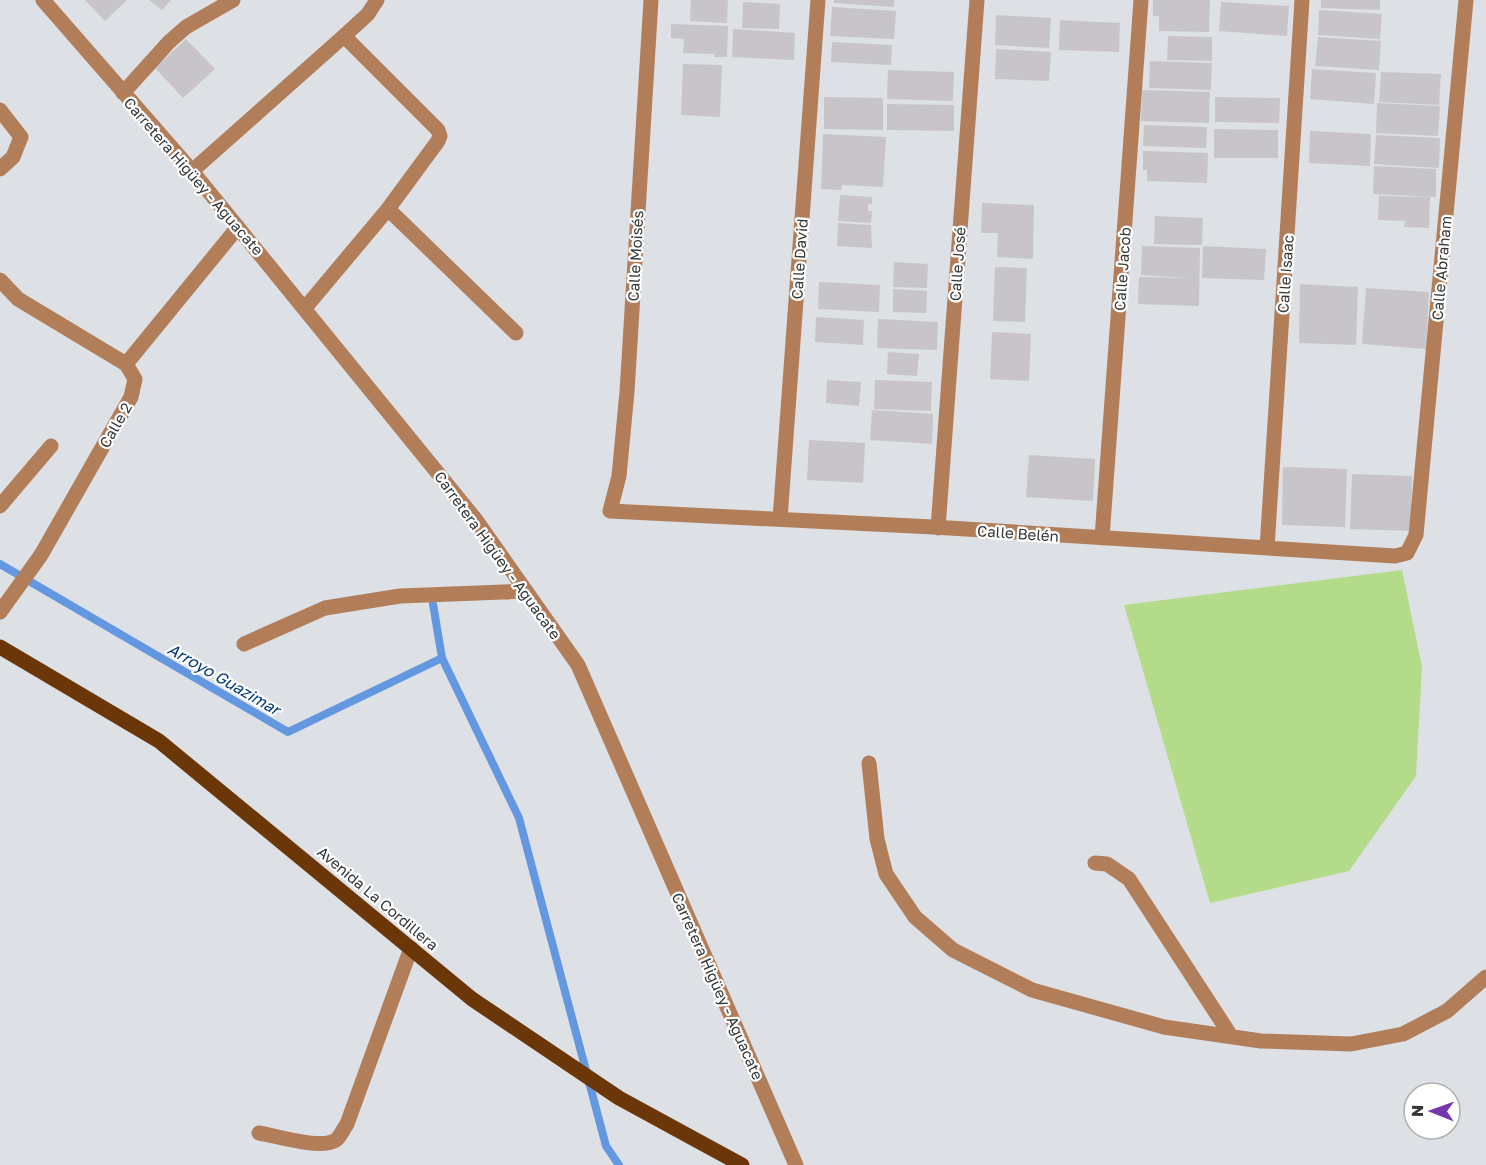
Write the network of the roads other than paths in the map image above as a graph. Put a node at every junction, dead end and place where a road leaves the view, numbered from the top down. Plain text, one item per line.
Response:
1 (43, 0) edge
2 (232, 0) edge
3 (377, 0) edge
4 (651, 0) edge
5 (818, 0) edge
6 (977, 0) edge
7 (1141, 0) edge
8 (1302, 0) edge
9 (1466, 0) edge
10 (344, 36) junction
11 (123, 93) junction
12 (0, 110) edge
13 (0, 169) edge
14 (192, 171) junction
15 (388, 209) junction
16 (238, 227) junction
17 (0, 280) edge
18 (305, 308) junction
19 (516, 333) dead end
20 (126, 364) junction
21 (51, 446) dead end
22 (0, 506) edge
23 (610, 511) joint
24 (780, 519) junction
25 (938, 528) junction
26 (1416, 535) joint
27 (1102, 538) junction
28 (1267, 548) junction
29 (526, 591) junction
30 (0, 612) edge
31 (243, 644) dead end
32 (0, 647) edge
33 (869, 763) dead end
34 (1095, 863) dead end
35 (411, 948) junction
36 (1486, 976) edge
37 (1231, 1036) junction
38 (259, 1133) dead end
39 (742, 1165) edge
40 (796, 1165) edge

1 - 11 street, Carretera Higüey - Aguacate
2 - 11 street
3 - 10 street
4 - 23 street, Calle Moisés
5 - 24 street, Calle David
6 - 25 street, Calle José
7 - 27 street, Calle Jacob
8 - 28 street, Calle Isaac
9 - 26 street, Calle Abraham
10 - 14 street
10 - 15 street
11 - 14 street, Carretera Higüey - Aguacate
12 - 13 street
14 - 16 street, Carretera Higüey - Aguacate
15 - 18 street
15 - 19 street
16 - 18 street, Carretera Higüey - Aguacate
16 - 20 street
17 - 20 street
18 - 29 street, Carretera Higüey - Aguacate
20 - 30 street, Calle 2
21 - 22 street
23 - 24 street, Calle Belén
24 - 25 street, Calle Belén
25 - 27 street, Calle Belén
26 - 28 street, Calle Belén
27 - 28 street, Calle Belén
29 - 31 street
29 - 40 street, Carretera Higüey - Aguacate
32 - 35 main road, Avenida La Cordillera
33 - 37 street
34 - 37 street
35 - 38 street
35 - 39 main road, Avenida La Cordillera
36 - 37 street

